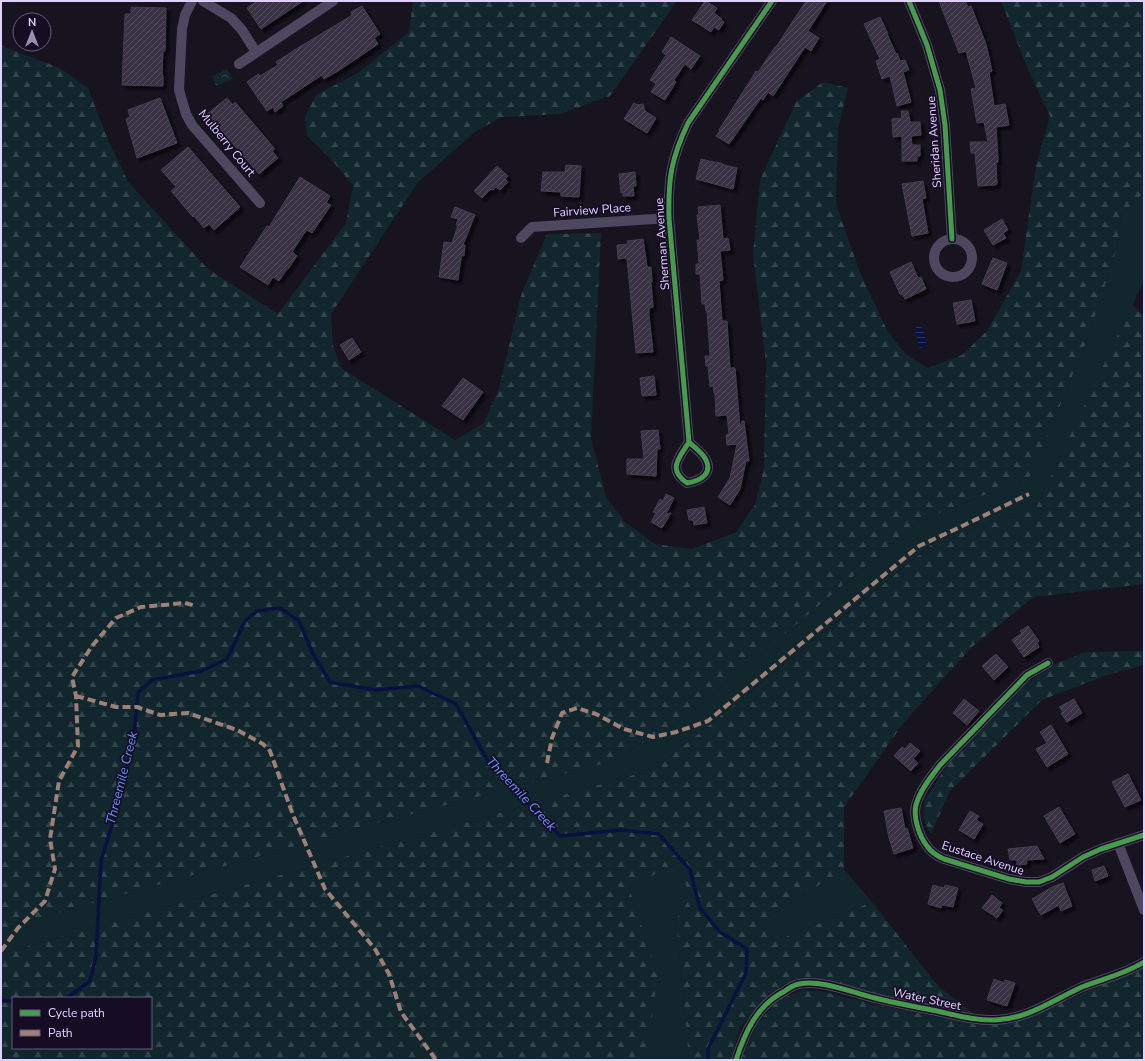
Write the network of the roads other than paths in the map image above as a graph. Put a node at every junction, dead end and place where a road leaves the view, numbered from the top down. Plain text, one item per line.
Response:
1 (192, 1) edge
2 (203, 1) edge
3 (333, 1) edge
4 (772, 1) edge
5 (909, 1) edge
6 (256, 52) junction
7 (239, 64) dead end
8 (260, 203) dead end
9 (669, 218) junction
10 (521, 238) dead end
11 (952, 239) dead end
12 (689, 442) dead end
13 (1048, 663) dead end
14 (1144, 835) edge
15 (1118, 843) junction
16 (1144, 910) edge
17 (1144, 962) edge
18 (736, 1060) edge

1 - 8 street, Mulberry Court
2 - 6 street
3 - 6 street
4 - 9 street, Sherman Avenue
5 - 11 street, Sheridan Avenue
6 - 7 street
9 - 10 street, Fairview Place
9 - 12 street, Sherman Avenue
13 - 15 street, Eustace Avenue
14 - 15 street, Eustace Avenue
15 - 16 street
17 - 18 street, Water Street

